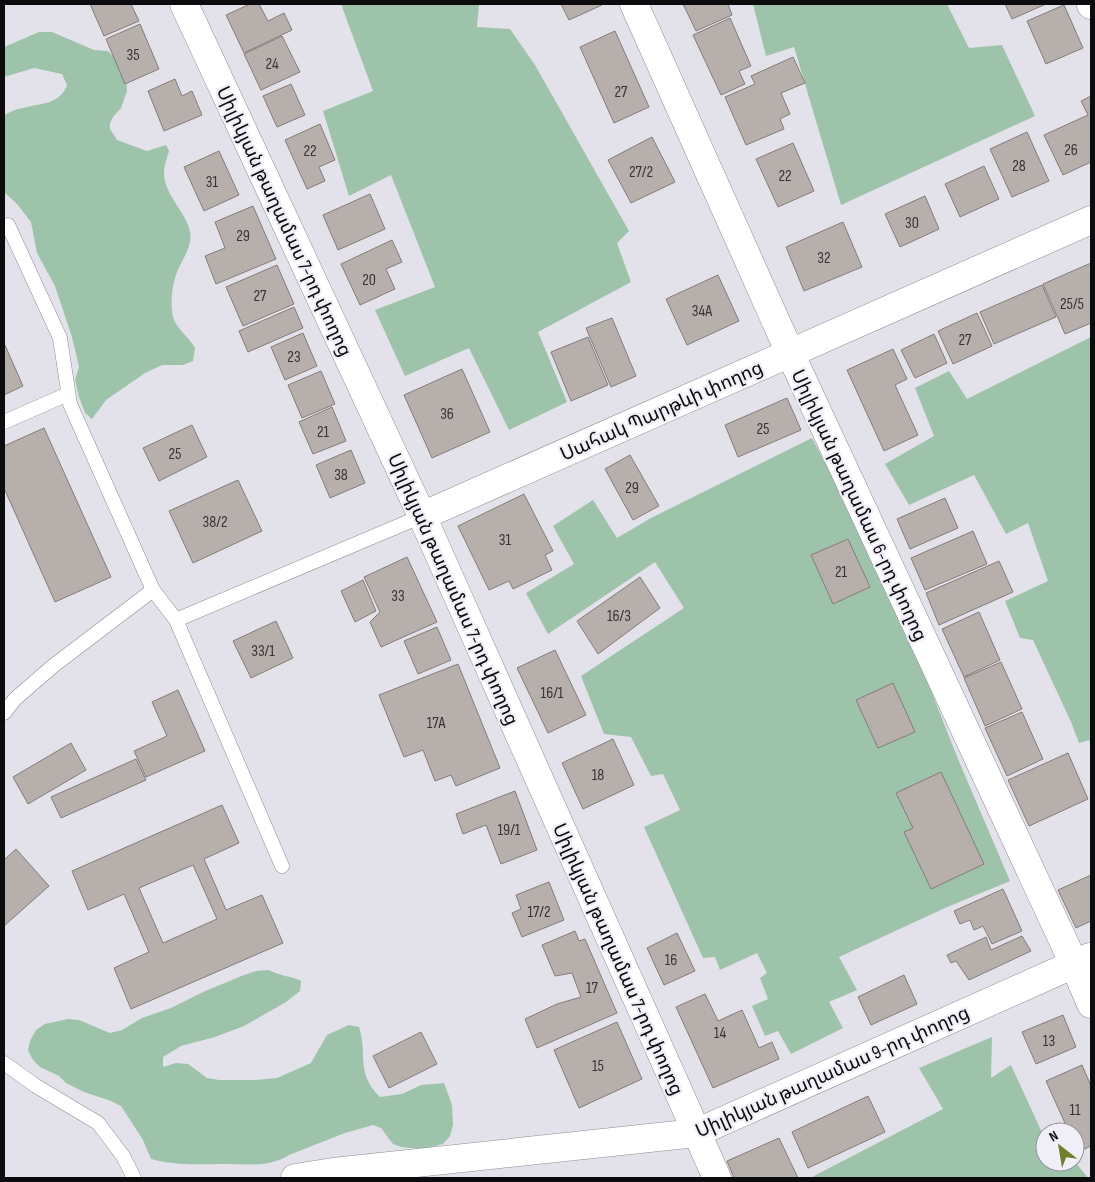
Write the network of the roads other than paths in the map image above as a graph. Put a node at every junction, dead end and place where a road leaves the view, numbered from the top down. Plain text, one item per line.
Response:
1 (184, 4) edge
2 (634, 4) edge
3 (1091, 220) edge
4 (8, 225) dead end
5 (790, 353) junction
6 (68, 394) junction
7 (4, 422) edge
8 (422, 516) junction
9 (153, 590) junction
10 (176, 620) junction
11 (4, 714) edge
12 (282, 866) dead end
13 (1083, 960) edge
14 (1091, 1004) edge
15 (4, 1062) edge
16 (696, 1133) junction
17 (134, 1178) edge
18 (295, 1178) edge
19 (717, 1178) edge

1 - 8 street, Սիլիկյան թաղամաս 7-րդ փողոց
2 - 5 street, Սիլիկյան թաղամաս 6-րդ փողոց
3 - 5 street, Սահակ Պարթևի փողոց
4 - 6 lane
5 - 8 street, Սահակ Պարթևի փողոց
5 - 13 street, Սիլիկյան թաղամաս 6-րդ փողոց
6 - 7 lane
6 - 9 lane
8 - 10 lane
8 - 16 street, Սիլիկյան թաղամաս 7-րդ փողոց
9 - 10 lane
9 - 11 lane
10 - 12 lane
13 - 14 street, Սիլիկյան թաղամաս 6-րդ փողոց
13 - 16 street, Սիլիկյան թաղամաս 9-րդ փողոց
15 - 17 lane
16 - 18 street, Սիլիկյան թաղամաս 9-րդ փողոց
16 - 19 street, Սիլիկյան թաղամաս 7-րդ փողոց

